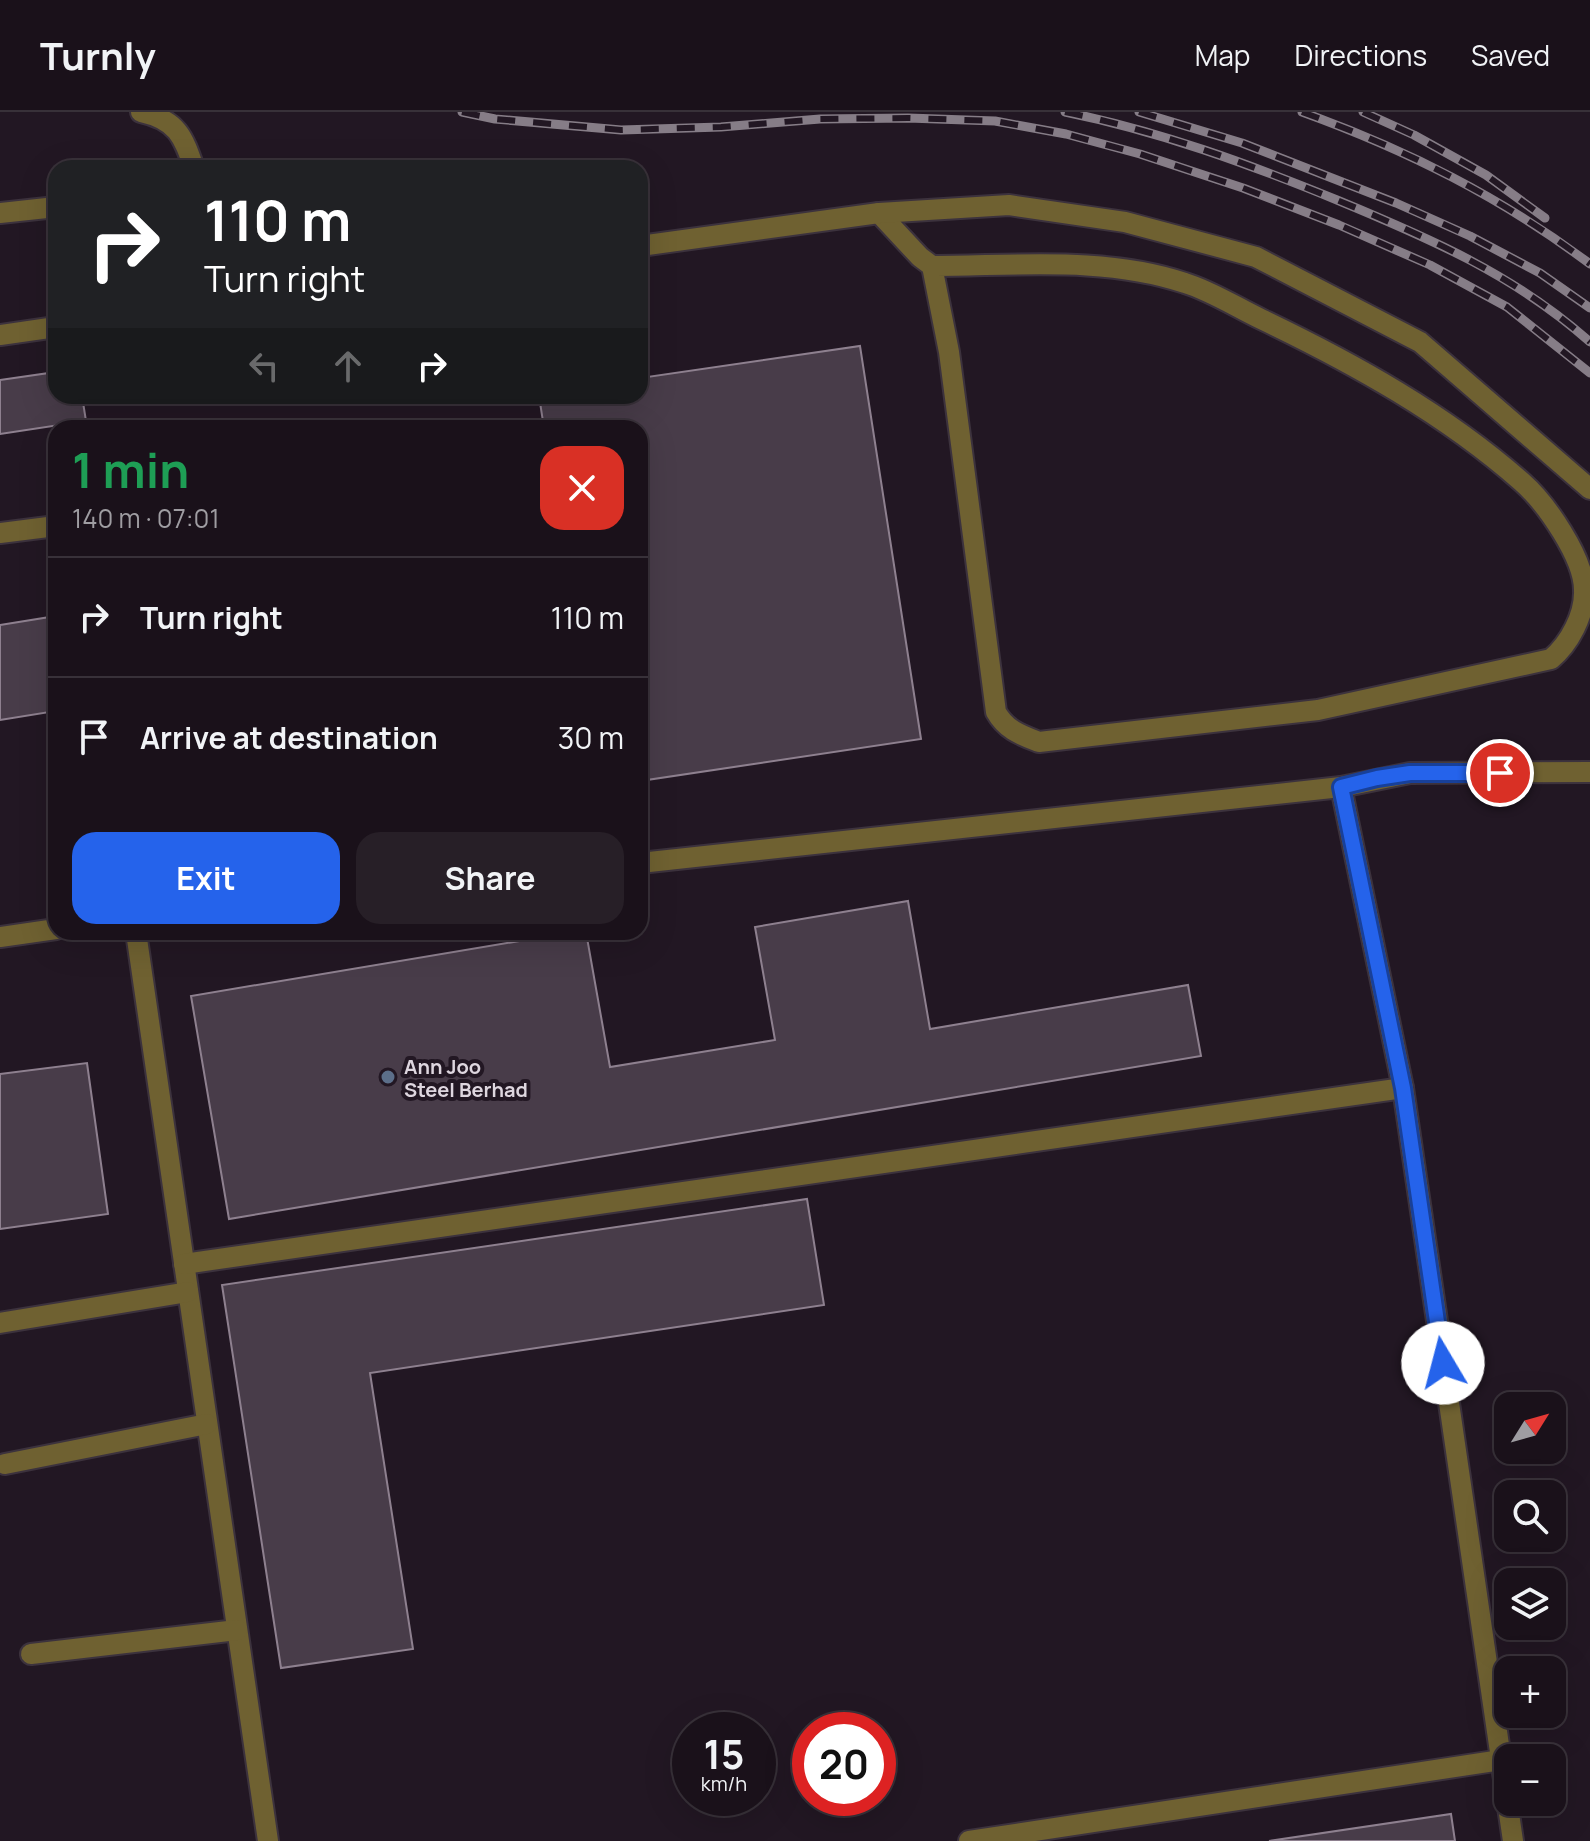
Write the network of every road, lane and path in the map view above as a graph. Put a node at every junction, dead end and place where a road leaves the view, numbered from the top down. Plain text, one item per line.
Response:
1 (141, 112) edge
2 (191, 160) edge
3 (48, 208) edge
4 (0, 213) edge
5 (879, 213) junction
6 (648, 245) edge
7 (932, 266) junction
8 (48, 328) edge
9 (0, 335) edge
10 (1590, 489) edge
11 (48, 527) edge
12 (0, 533) edge
13 (1590, 772) edge
14 (1341, 787) junction
15 (648, 862) edge
16 (48, 930) edge
17 (0, 937) edge
18 (137, 940) edge
19 (1403, 1088) junction
20 (184, 1264) junction
21 (188, 1292) junction
22 (0, 1323) edge
23 (207, 1424) junction
24 (5, 1464) dead end
25 (237, 1630) junction
26 (31, 1654) dead end
27 (1499, 1744) edge
28 (1494, 1761) edge
29 (1509, 1816) edge
30 (268, 1841) edge
31 (969, 1841) edge
32 (1513, 1841) edge

1 - 2 lane
3 - 4 lane
5 - 6 lane
5 - 7 lane
5 - 10 lane
7 - 7 lane
8 - 9 lane
11 - 12 lane
13 - 14 lane
14 - 15 lane
14 - 19 lane
16 - 17 lane
18 - 20 lane
19 - 20 lane
19 - 27 lane
20 - 21 lane
21 - 22 lane
21 - 23 lane
23 - 24 lane
23 - 25 lane
25 - 26 lane
25 - 30 lane
28 - 31 lane
29 - 32 lane

